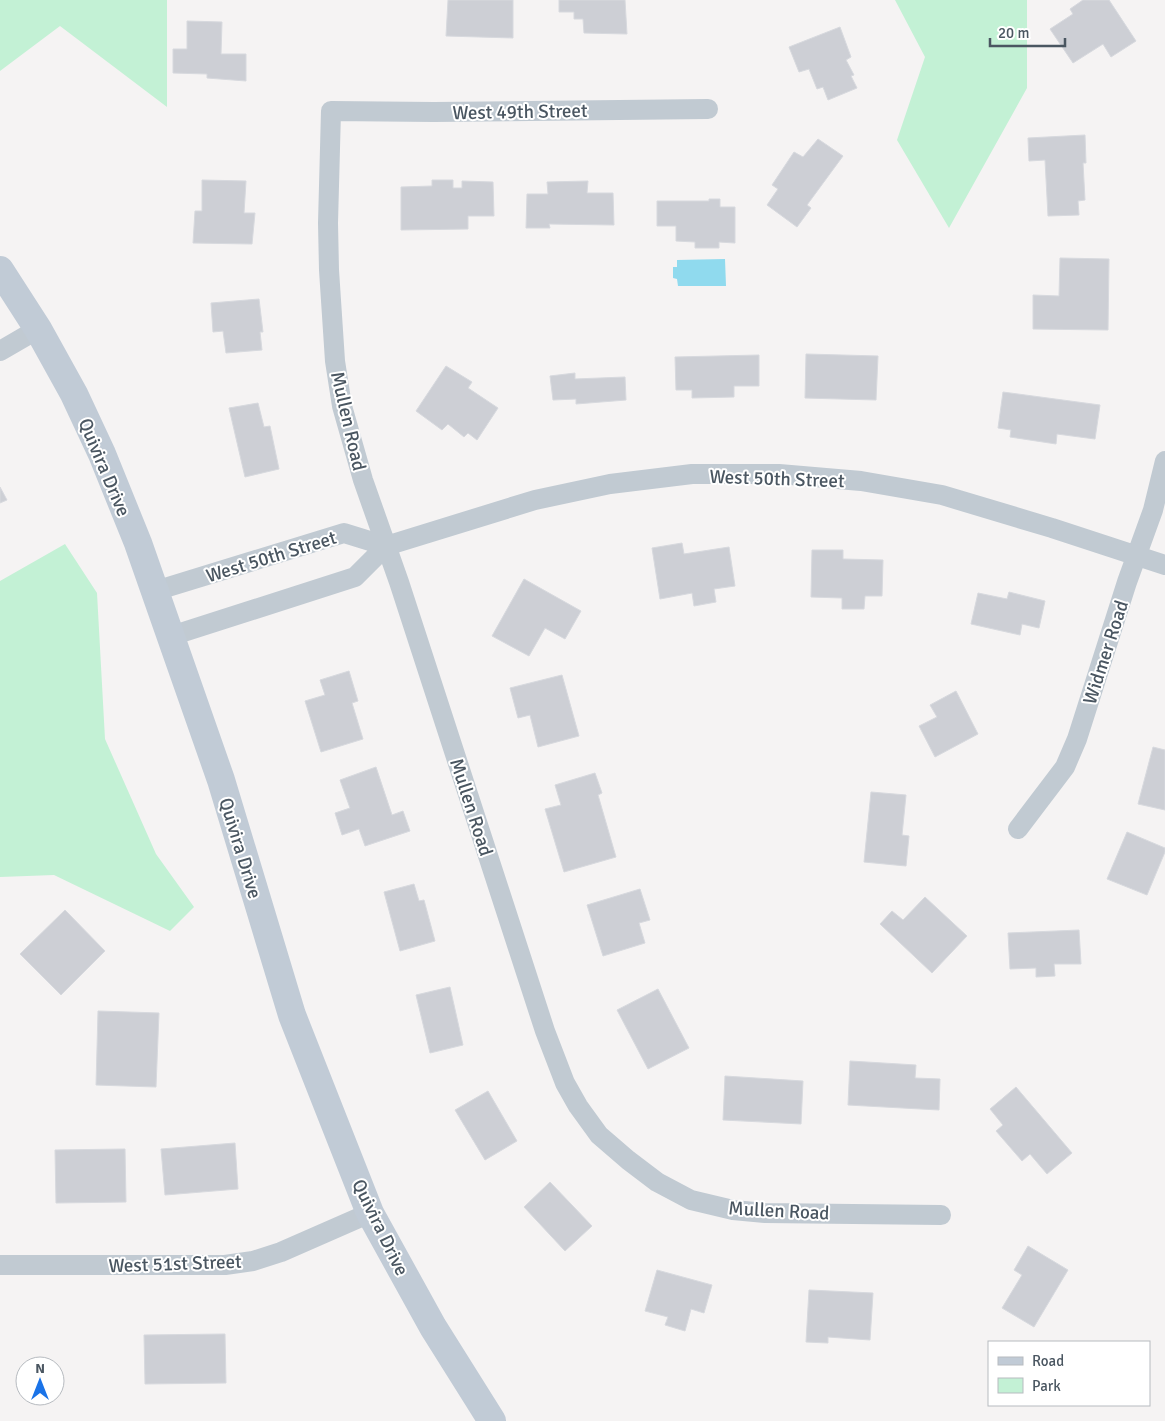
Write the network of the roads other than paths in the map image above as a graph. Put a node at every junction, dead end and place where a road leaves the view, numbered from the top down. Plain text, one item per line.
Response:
1 (708, 109) dead end
2 (331, 110) joint
3 (0, 270) edge
4 (38, 329) junction
5 (0, 351) edge
6 (1165, 462) edge
7 (386, 546) junction
8 (1136, 555) junction
9 (1165, 565) edge
10 (155, 590) junction
11 (171, 636) junction
12 (1018, 829) dead end
13 (370, 1213) junction
14 (941, 1216) dead end
15 (0, 1265) edge
16 (492, 1421) edge

1 - 2 street, West 49th Street
2 - 7 street, Mullen Road
3 - 4 main road, Quivira Drive
4 - 5 street
4 - 10 main road, Quivira Drive
6 - 8 street, Widmer Road
7 - 8 street, West 50th Street
7 - 10 street, West 50th Street
7 - 11 street, West 50th Street
7 - 14 street, Mullen Road
8 - 9 street, West 50th Street
8 - 12 street, Widmer Road
10 - 11 main road, Quivira Drive
11 - 13 main road, Quivira Drive
13 - 15 street, West 51st Street
13 - 16 main road, Quivira Drive

